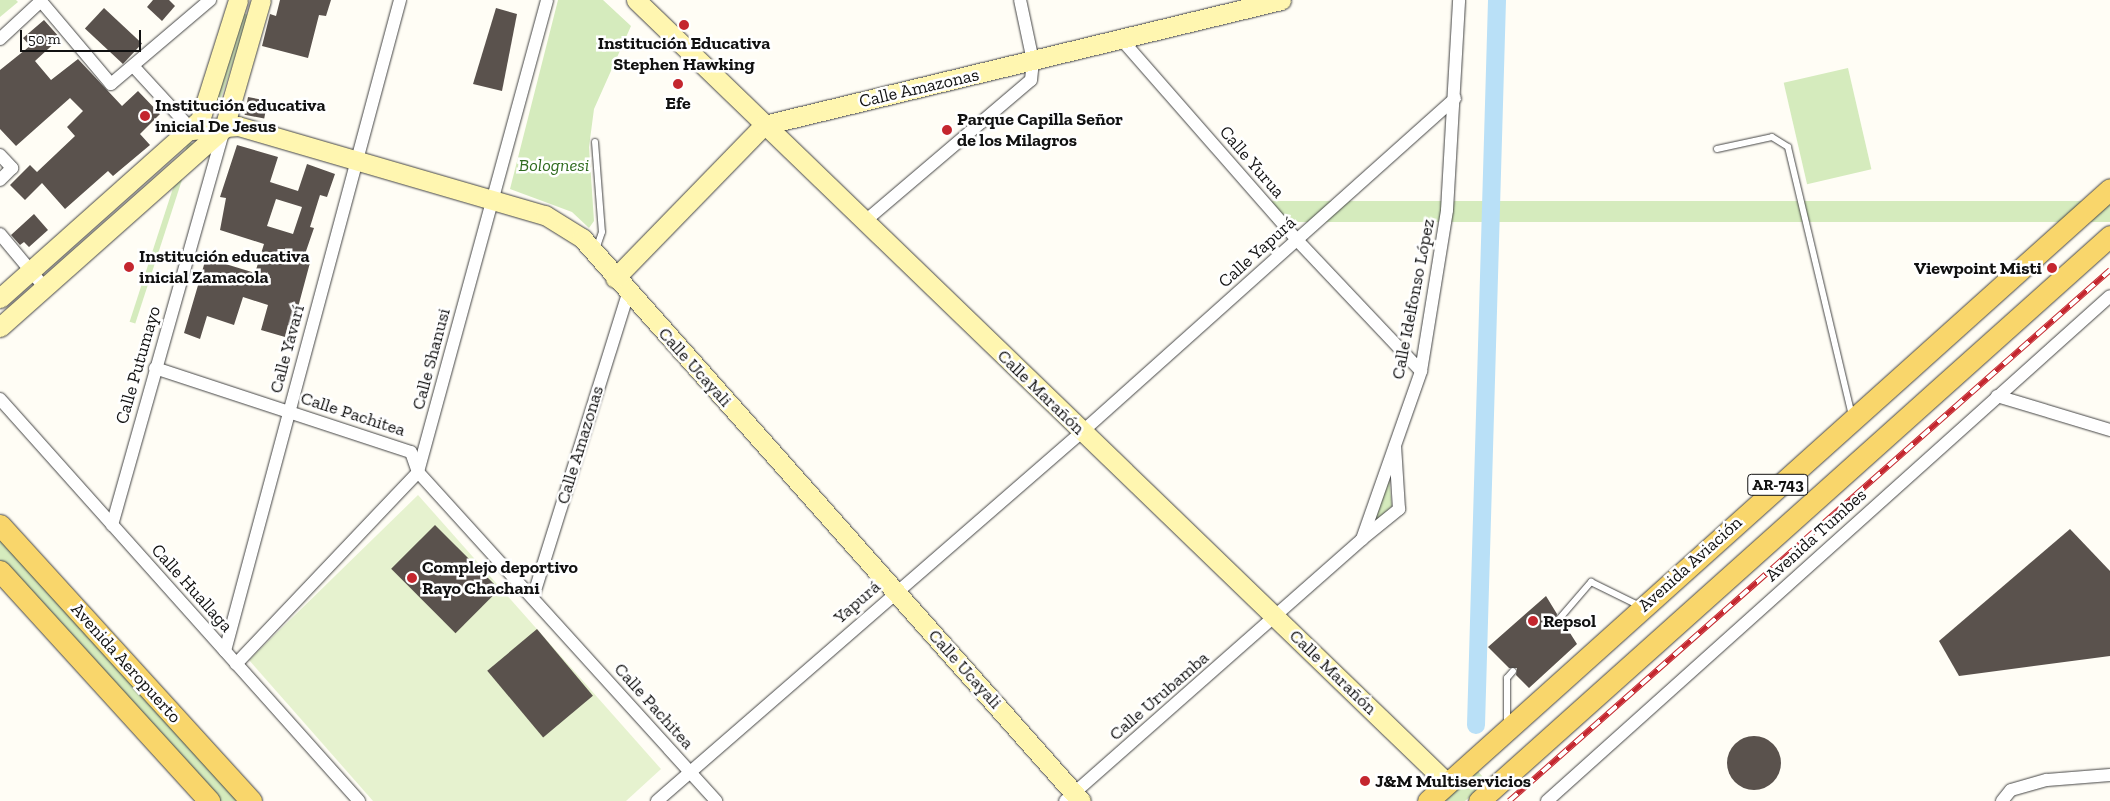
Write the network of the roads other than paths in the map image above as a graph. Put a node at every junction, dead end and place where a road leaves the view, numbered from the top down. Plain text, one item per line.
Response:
1 (210, 0) edge
2 (238, 0) edge
3 (261, 0) edge
4 (400, 0) edge
5 (546, 0) edge
6 (636, 0) edge
7 (1020, 0) edge
8 (1281, 0) edge
9 (1459, 0) edge
10 (41, 1) edge
11 (0, 39) edge
12 (1122, 40) junction
13 (1033, 61) junction
14 (134, 67) junction
15 (1455, 98) junction
16 (764, 125) junction
17 (224, 128) junction
18 (192, 130) junction
19 (595, 142) dead end
20 (1717, 149) dead end
21 (0, 155) edge
22 (356, 160) junction
23 (0, 180) edge
24 (2110, 189) edge
25 (493, 199) junction
26 (864, 222) junction
27 (0, 234) edge
28 (2110, 236) edge
29 (1297, 240) junction
30 (596, 250) junction
31 (31, 270) junction
32 (615, 278) junction
33 (45, 288) junction
34 (628, 293) junction
35 (2110, 296) edge
36 (0, 298) edge
37 (0, 327) edge
38 (155, 368) junction
39 (1421, 371) junction
40 (1997, 396) junction
41 (0, 399) edge
42 (288, 412) junction
43 (1852, 419) junction
44 (2110, 430) edge
45 (1083, 431) junction
46 (1395, 446) junction
47 (418, 472) junction
48 (0, 525) edge
49 (112, 525) junction
50 (1362, 539) junction
51 (0, 571) edge
52 (896, 592) junction
53 (532, 597) junction
54 (1642, 607) junction
55 (1276, 617) junction
56 (1560, 618) dead end
57 (225, 651) junction
58 (236, 664) junction
59 (1513, 672) dead end
60 (1507, 730) junction
61 (690, 771) junction
62 (2110, 775) edge
63 (1448, 783) junction
64 (1073, 798) edge
65 (1488, 798) edge
66 (209, 801) edge
67 (251, 801) edge
68 (359, 801) edge
69 (657, 801) edge
70 (716, 801) edge
71 (1428, 801) edge
72 (1547, 801) edge
73 (2002, 801) edge

1 - 14 street
2 - 18 street
3 - 17 street
4 - 22 street, Calle Yavarí
5 - 25 street, Calle Shanusi
6 - 16 street, Calle Marañón
7 - 13 street
8 - 12 street, Calle Amazonas
9 - 15 street, Calle Idelfonso López
10 - 11 street
10 - 14 street
12 - 13 street, Calle Amazonas
12 - 29 street, Calle Yurua
13 - 16 street, Calle Amazonas
13 - 26 street
14 - 18 street
15 - 29 street, Calle Yapurá
15 - 39 street, Calle Idelfonso López
16 - 26 street, Calle Marañón
16 - 32 street
17 - 18 street, Calle Ucayali
17 - 22 street, Calle Ucayali
17 - 33 street
17 - 38 street, Calle Putumayo
18 - 31 street
19 - 30 lane
20 - 43 lane
21 - 23 street
22 - 25 street, Calle Ucayali
22 - 42 street, Calle Yavarí
24 - 43 main road, Avenida Aviación / AR-743
25 - 30 street, Calle Ucayali
25 - 47 street, Calle Shanusi
26 - 45 street, Calle Marañón
27 - 31 street
28 - 65 main road, Avenida Aviación / AR-743
29 - 39 street, Calle Yurua
29 - 45 street, Calle Yapurá
30 - 32 street, Calle Ucayali
31 - 33 street
31 - 36 street
32 - 34 street, Calle Ucayali
33 - 37 street
34 - 52 street, Calle Ucayali
34 - 53 street, Calle Amazonas
35 - 40 street, Avenida Tumbes
38 - 42 street, Calle Pachitea
38 - 49 street, Calle Putumayo
39 - 46 street, Calle Idelfonso López
40 - 44 street
40 - 72 street, Avenida Tumbes
41 - 49 street, Calle Huallaga
42 - 47 street, Calle Pachitea
42 - 57 street, Calle Yavarí
43 - 54 main road, Avenida Aviación / AR-743
45 - 52 street, Yapurá
45 - 55 street, Calle Marañón
46 - 50 street, Calle Idelfonso López
46 - 50 street
47 - 53 street, Calle Pachitea
47 - 58 street, Calle Shanusi
48 - 67 main road, Avenida Aeropuerto
49 - 57 street, Calle Huallaga
50 - 55 street
51 - 66 main road, Avenida Aeropuerto
52 - 61 street, Yapurá
52 - 64 street, Calle Ucayali
53 - 61 street, Calle Pachitea
54 - 56 lane
54 - 60 main road, Avenida Aviación / AR-743
55 - 63 street, Calle Marañón
55 - 64 street, Calle Urubamba
57 - 58 street, Calle Huallaga
58 - 68 street, Calle Huallaga
59 - 60 lane
60 - 63 main road, Avenida Aviación / AR-743
61 - 69 street, Yapurá
61 - 70 street, Calle Pachitea
62 - 73 street
63 - 71 main road, Avenida Aviación / AR-743

